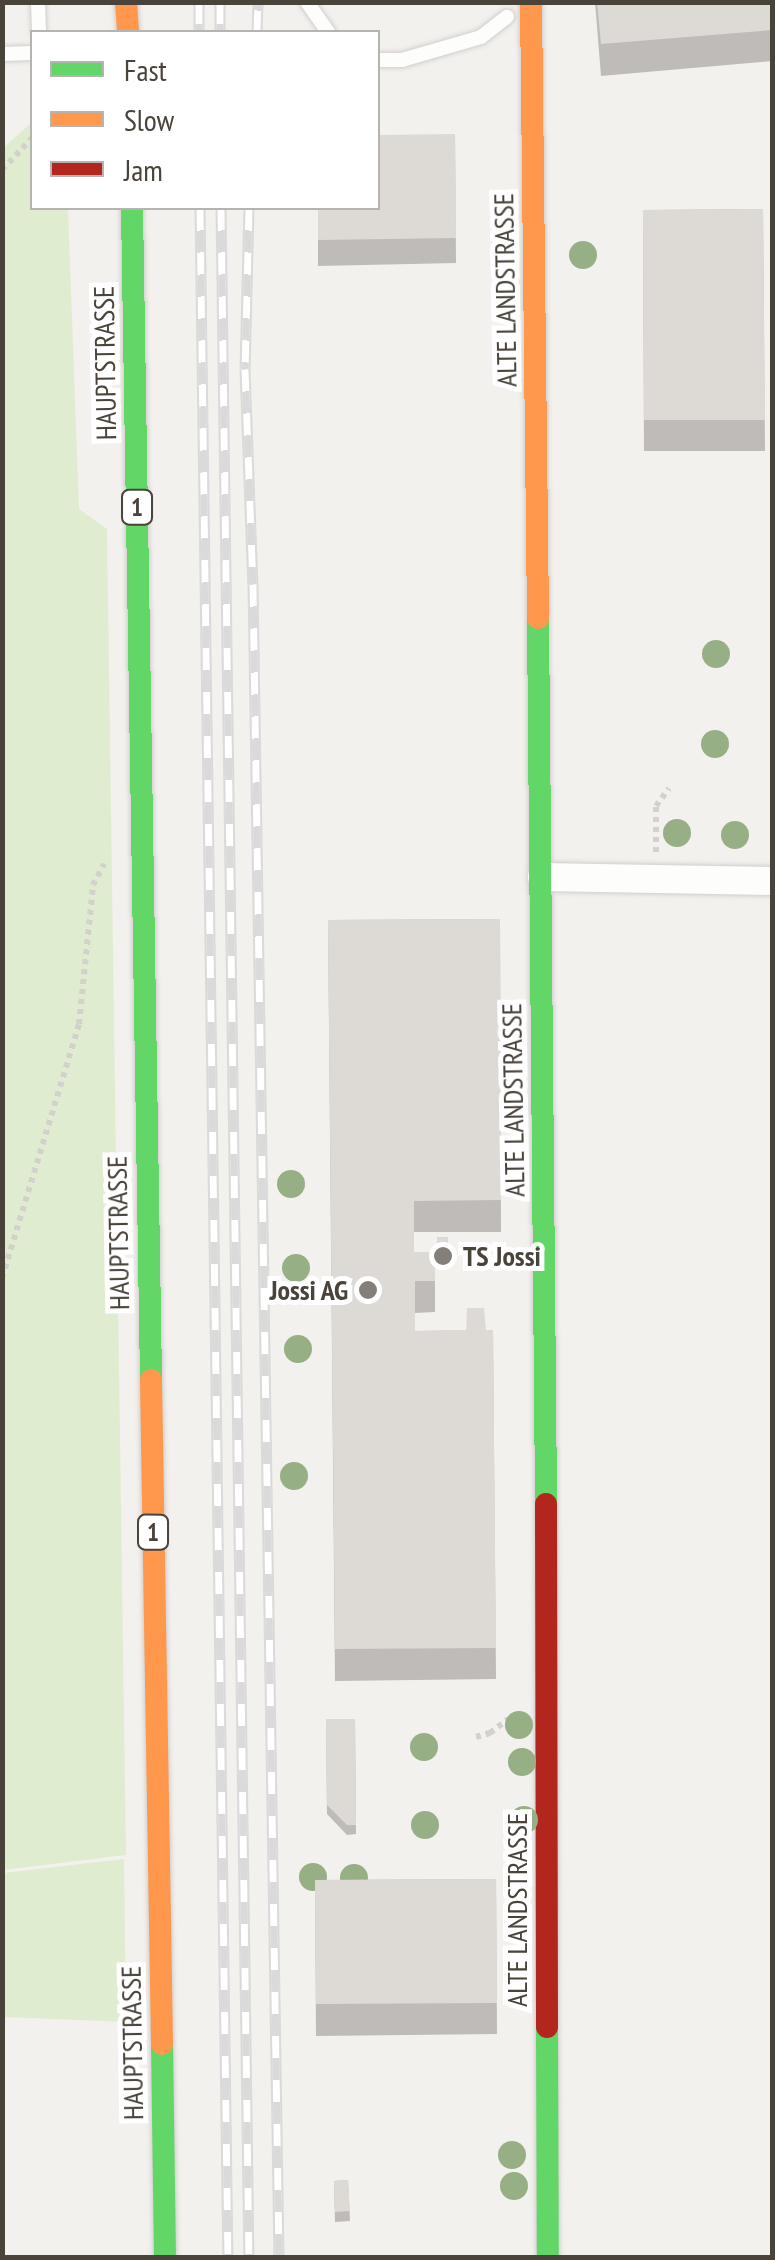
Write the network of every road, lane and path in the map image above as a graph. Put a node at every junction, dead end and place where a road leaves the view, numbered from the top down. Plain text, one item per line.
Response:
1 (38, 2) edge
2 (126, 2) edge
3 (307, 2) edge
4 (531, 2) edge
5 (505, 10) edge
6 (533, 27) junction
7 (39, 30) edge
8 (128, 30) edge
9 (327, 30) edge
10 (30, 53) edge
11 (2, 54) edge
12 (380, 60) edge
13 (30, 140) edge
14 (2, 170) edge
15 (132, 210) edge
16 (670, 788) dead end
17 (106, 859) dead end
18 (542, 877) junction
19 (656, 879) junction
20 (772, 881) edge
21 (2, 1278) edge
22 (165, 2258) edge
23 (548, 2258) edge

1 - 7 lane
2 - 8 street
3 - 9 lane
4 - 6 street, ALTE LANDSTRASSE
5 - 6 lane
5 - 12 lane
6 - 18 street, ALTE LANDSTRASSE
10 - 11 lane
13 - 14 path
15 - 22 street, HAUPTSTRASSE / 1
16 - 19 path
17 - 21 path
18 - 19 street
18 - 23 street, ALTE LANDSTRASSE
19 - 20 street

